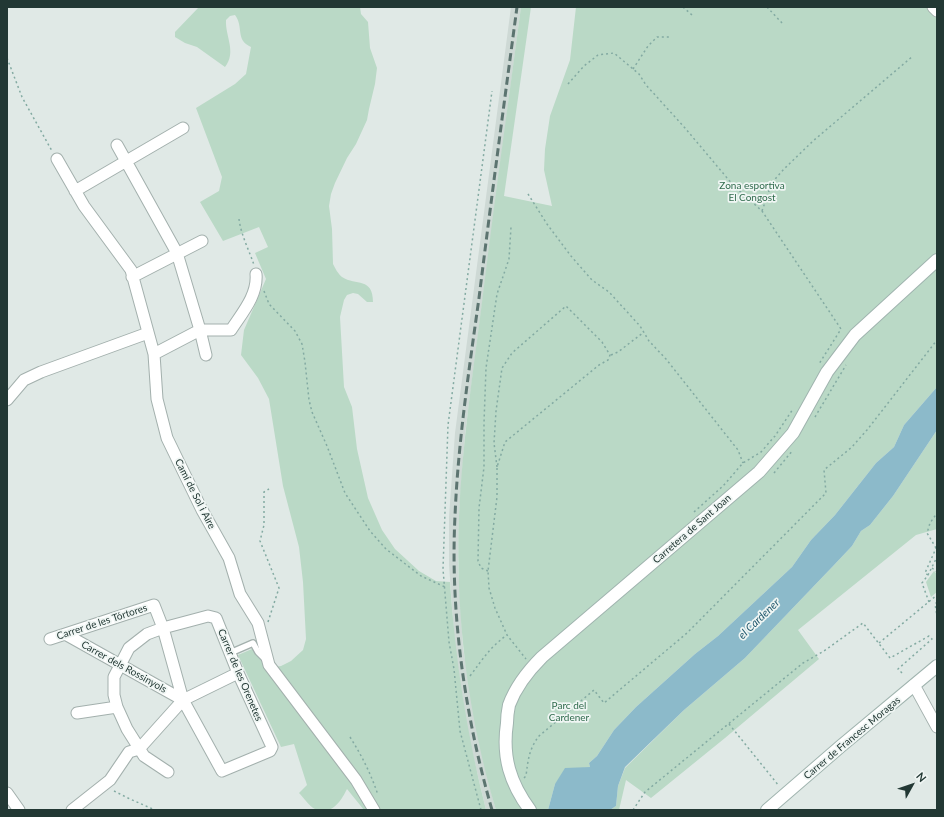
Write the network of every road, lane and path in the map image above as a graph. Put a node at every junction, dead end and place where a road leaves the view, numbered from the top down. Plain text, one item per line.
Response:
1 (683, 7) edge
2 (767, 7) edge
3 (932, 7) edge
4 (937, 11) edge
5 (692, 15) dead end
6 (782, 23) dead end
7 (670, 37) dead end
8 (913, 56) dead end
9 (7, 58) edge
10 (633, 69) junction
11 (568, 84) dead end
12 (492, 91) dead end
13 (183, 128) dead end
14 (117, 145) dead end
15 (57, 159) joint
16 (126, 162) junction
17 (75, 191) junction
18 (528, 194) dead end
19 (762, 211) junction
20 (239, 219) dead end
21 (511, 227) dead end
22 (202, 241) dead end
23 (177, 253) junction
24 (937, 260) edge
25 (132, 277) junction
26 (257, 278) junction
27 (200, 330) junction
28 (644, 332) junction
29 (148, 333) junction
30 (937, 340) edge
31 (154, 354) junction
32 (206, 355) dead end
33 (610, 355) junction
34 (817, 367) dead end
35 (7, 400) edge
36 (795, 407) dead end
37 (497, 467) junction
38 (269, 489) dead end
39 (937, 513) edge
40 (936, 547) edge
41 (937, 557) edge
42 (932, 567) junction
43 (488, 571) junction
44 (937, 572) edge
45 (928, 575) junction
46 (445, 586) junction
47 (937, 595) edge
48 (929, 602) junction
49 (937, 602) edge
50 (937, 616) edge
51 (268, 623) dead end
52 (163, 628) junction
53 (65, 634) junction
54 (507, 635) junction
55 (50, 639) dead end
56 (878, 643) junction
57 (230, 653) junction
58 (528, 661) dead end
59 (268, 662) junction
60 (120, 664) junction
61 (937, 666) edge
62 (238, 673) junction
63 (904, 675) dead end
64 (470, 676) dead end
65 (914, 685) junction
66 (183, 700) junction
67 (117, 707) junction
68 (77, 713) dead end
69 (729, 724) junction
70 (936, 724) edge
71 (350, 737) dead end
72 (139, 749) junction
73 (168, 772) dead end
74 (107, 782) junction
75 (522, 782) dead end
76 (7, 793) edge
77 (786, 794) junction
78 (377, 805) edge
79 (19, 810) edge
80 (72, 810) edge
81 (155, 810) edge
82 (481, 810) edge
83 (530, 810) edge
84 (633, 810) edge
85 (767, 810) edge

1 - 5 path
2 - 6 path
3 - 4 street
7 - 10 path
8 - 19 path
9 - 15 path
10 - 11 path
10 - 19 path
12 - 46 path
13 - 16 street
14 - 16 street
15 - 17 street, Camí de Sol i Aire
16 - 17 street
16 - 23 street
17 - 25 street, Camí de Sol i Aire
18 - 28 path
19 - 34 path
20 - 26 path
21 - 43 path
22 - 23 street
23 - 25 street
23 - 27 street
24 - 83 street, Carretera de Sant Joan
25 - 29 street, Camí de Sol i Aire
26 - 27 street
26 - 46 path
27 - 31 street
27 - 32 street
28 - 33 path
28 - 36 path
29 - 31 street, Camí de Sol i Aire
29 - 35 street
30 - 75 path
31 - 59 street, Camí de Sol i Aire
33 - 37 path
33 - 37 path
37 - 43 path
38 - 51 path
39 - 40 path
40 - 45 path
41 - 42 path
42 - 44 path
42 - 45 path
43 - 54 path
45 - 48 path
46 - 82 path
47 - 48 path
48 - 56 path
49 - 50 path
52 - 53 street, Carrer de les Tórtores
52 - 57 street, Carrer de les Orenetes
52 - 60 street, Carrer de les Orenetes
52 - 66 street
53 - 55 street, Carrer de les Tórtores
53 - 60 street, Carrer dels Rossinyols
54 - 58 path
54 - 64 path
56 - 63 path
56 - 69 path
57 - 59 lane
57 - 62 street, Carrer de les Orenetes
59 - 78 street, Camí de Sol i Aire
60 - 66 street, Carrer dels Rossinyols
60 - 67 street, Carrer de les Orenetes
61 - 65 street, Carrer de Francesc Moragas
62 - 66 street
62 - 66 street, Carrer de les Orenetes
65 - 70 street
65 - 77 street, Carrer de Francesc Moragas
66 - 72 street
67 - 68 street
67 - 72 street, Carrer de les Orenetes
69 - 77 path
69 - 84 path
71 - 78 path
72 - 73 street, Carrer de les Orenetes
72 - 74 street
74 - 80 street
74 - 81 path
76 - 79 street
77 - 85 street, Carrer de Francesc Moragas

